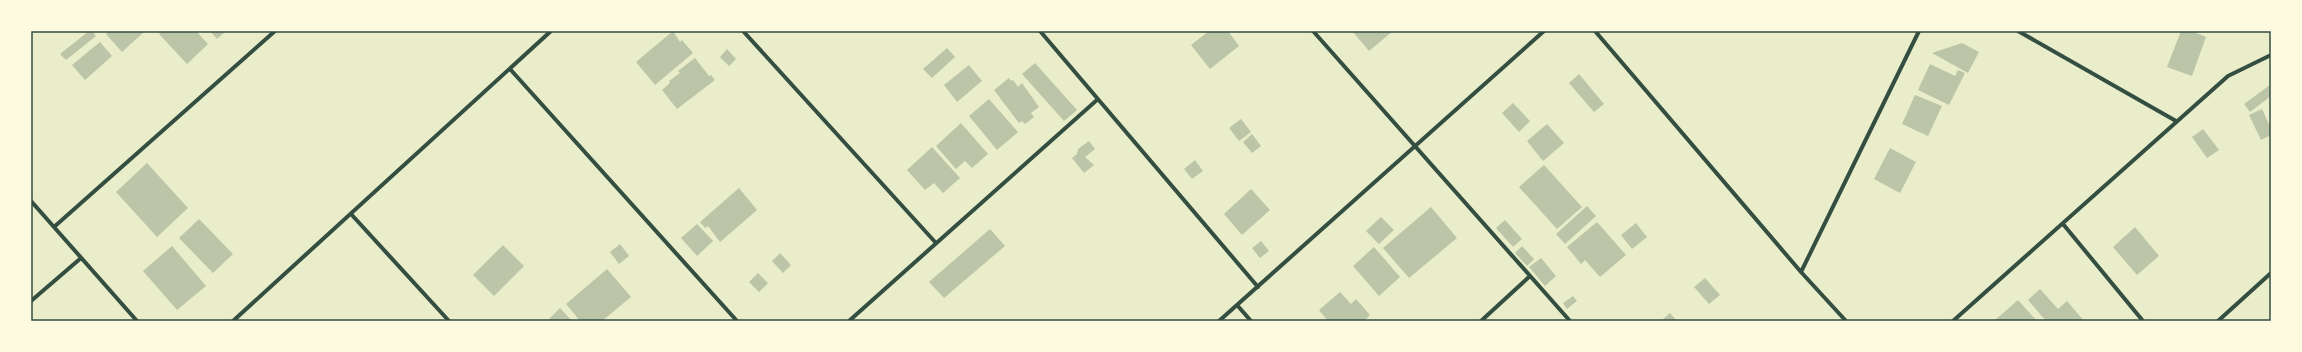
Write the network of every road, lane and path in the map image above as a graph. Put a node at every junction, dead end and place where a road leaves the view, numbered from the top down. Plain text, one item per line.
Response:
1 (275, 31) edge
2 (551, 31) edge
3 (743, 31) edge
4 (1040, 31) edge
5 (1313, 31) edge
6 (1544, 31) edge
7 (1595, 31) edge
8 (1919, 31) edge
9 (2018, 31) edge
10 (2271, 55) edge
11 (510, 69) junction
12 (1098, 99) junction
13 (2176, 121) junction
14 (1415, 146) junction
15 (31, 201) edge
16 (351, 214) junction
17 (2063, 224) junction
18 (54, 227) junction
19 (936, 243) junction
20 (81, 258) junction
21 (1801, 272) junction
22 (2271, 273) edge
23 (1530, 276) junction
24 (1258, 287) junction
25 (31, 302) edge
26 (1237, 305) junction
27 (137, 321) edge
28 (233, 321) edge
29 (449, 321) edge
30 (737, 321) edge
31 (849, 321) edge
32 (1219, 321) edge
33 (1251, 321) edge
34 (1480, 321) edge
35 (1570, 321) edge
36 (1846, 321) edge
37 (1953, 321) edge
38 (2143, 321) edge
39 (2218, 321) edge

1 - 18 street
2 - 11 street
3 - 19 street
4 - 12 street
5 - 14 street
6 - 14 street
7 - 21 street
8 - 21 street
9 - 13 street
10 - 13 street
11 - 16 street
11 - 30 street
12 - 19 street
12 - 24 street
13 - 17 street
14 - 23 street
14 - 24 street
15 - 18 street
16 - 28 street
16 - 29 street
17 - 37 street
17 - 38 street
18 - 20 street
19 - 31 street
20 - 25 street
20 - 27 street
21 - 36 street
22 - 39 street
23 - 34 street
23 - 35 street
24 - 26 street
26 - 32 street
26 - 33 street

